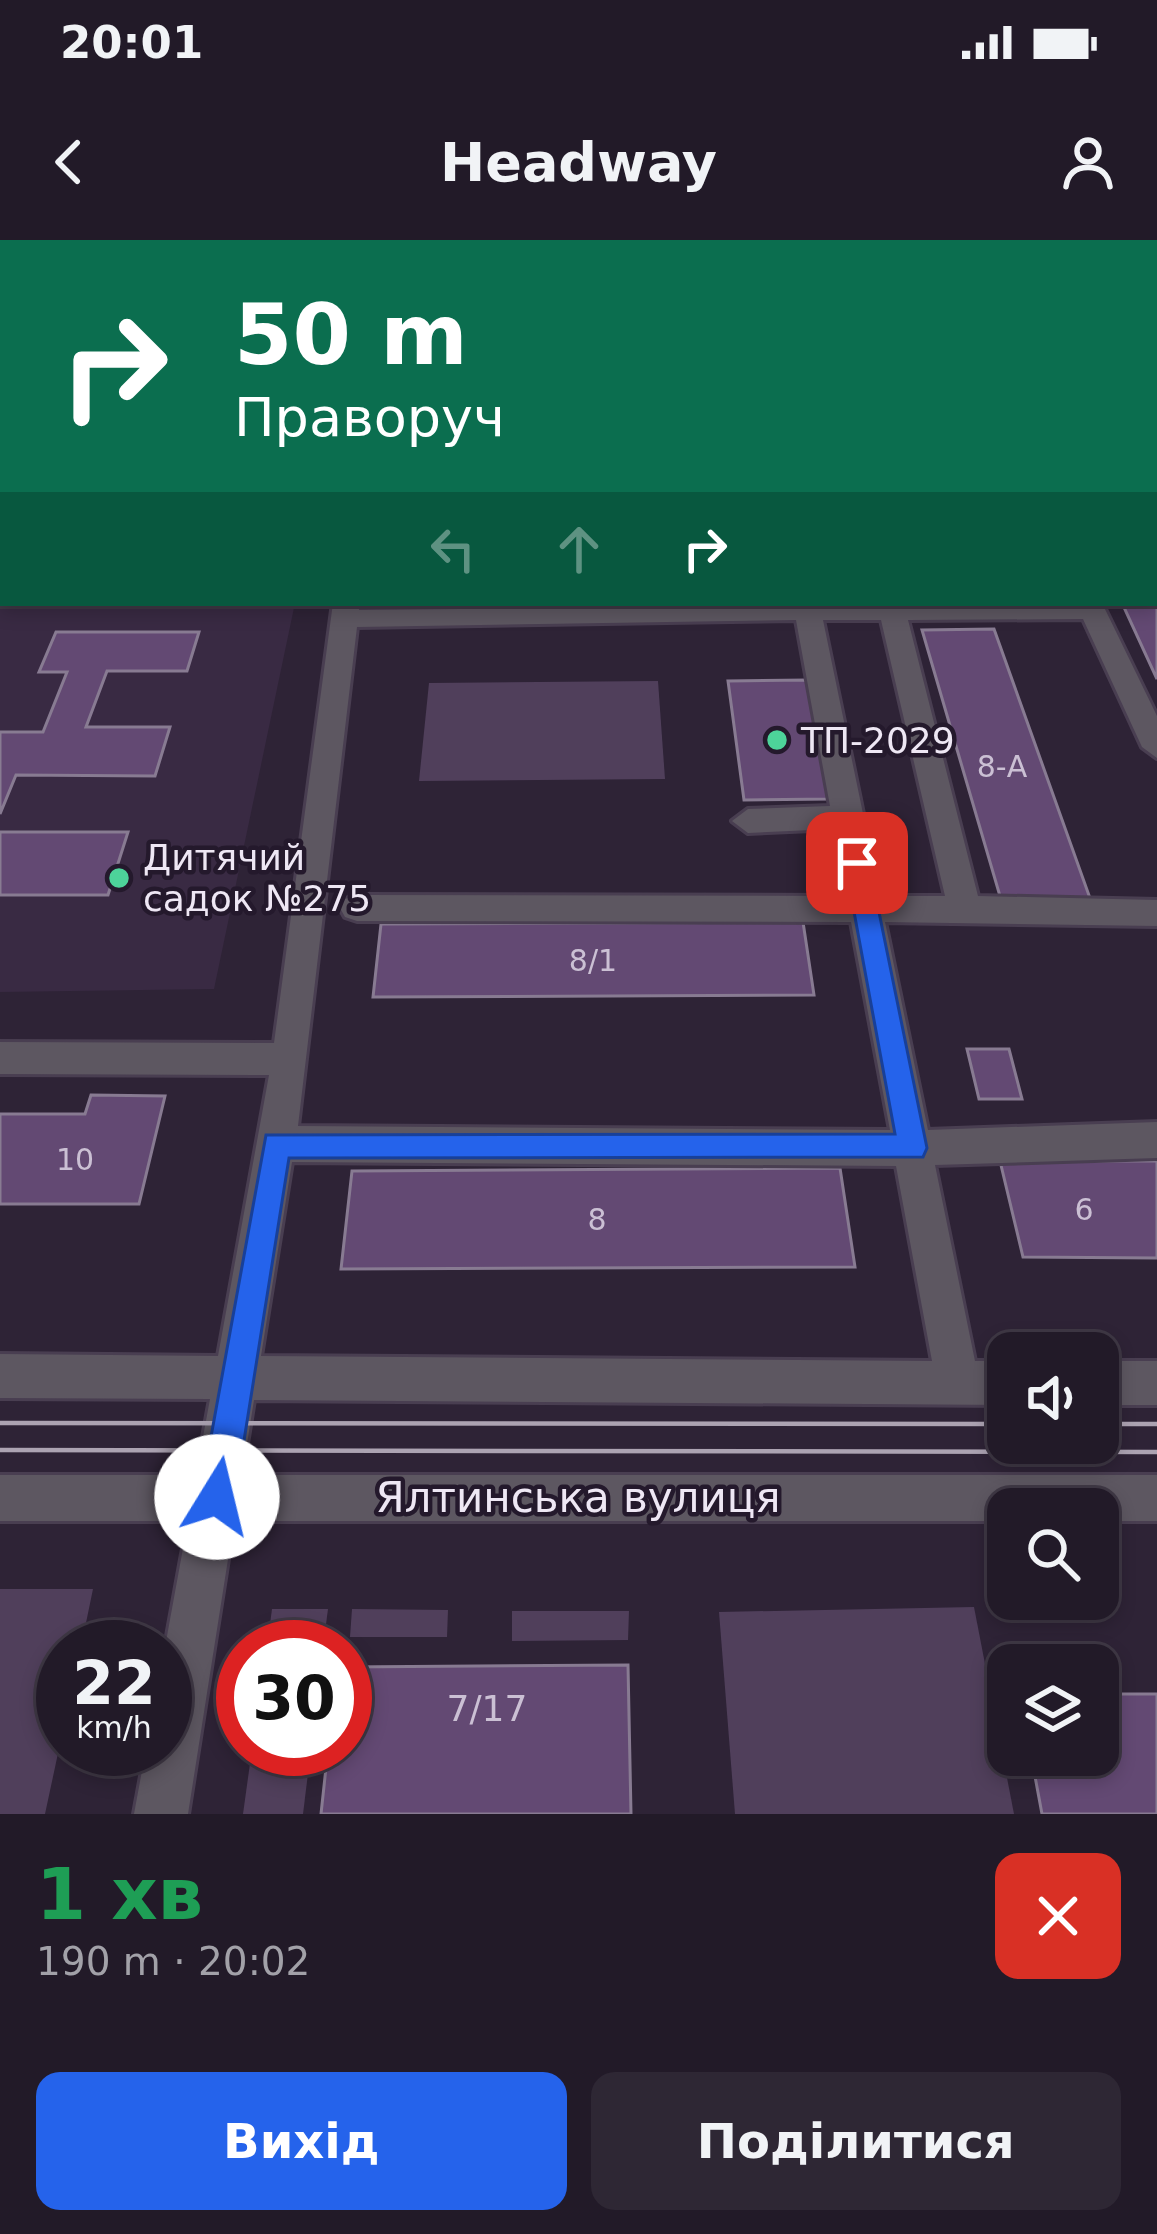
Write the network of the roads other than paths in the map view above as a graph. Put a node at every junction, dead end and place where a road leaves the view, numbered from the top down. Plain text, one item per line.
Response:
1 (807, 606) edge
2 (1091, 607) edge
3 (892, 610) junction
4 (345, 612) edge
5 (1157, 747) edge
6 (848, 817) junction
7 (748, 820) dead end
8 (357, 908) dead end
9 (866, 909) junction
10 (965, 909) junction
11 (1157, 913) edge
12 (0, 1058) edge
13 (290, 1059) junction
14 (1157, 1140) edge
15 (276, 1144) junction
16 (913, 1148) junction
17 (0, 1376) edge
18 (236, 1376) junction
19 (958, 1383) junction
20 (987, 1383) edge
21 (1119, 1383) edge
22 (1157, 1383) edge
23 (217, 1497) junction
24 (0, 1498) edge
25 (1157, 1498) edge
26 (161, 1814) edge

1 - 3 street
1 - 4 street
1 - 6 street
2 - 3 street
2 - 5 street
3 - 10 street
4 - 13 street
6 - 7 street
6 - 9 street
8 - 9 street
9 - 10 street
9 - 16 street
10 - 11 street
12 - 13 street
13 - 15 street
14 - 16 street
15 - 16 street
15 - 18 street
16 - 19 street
17 - 18 street
18 - 19 street
18 - 23 street
19 - 20 street
21 - 22 street
23 - 24 street, Ялтинська вулиця
23 - 25 street, Ялтинська вулиця
23 - 26 street

